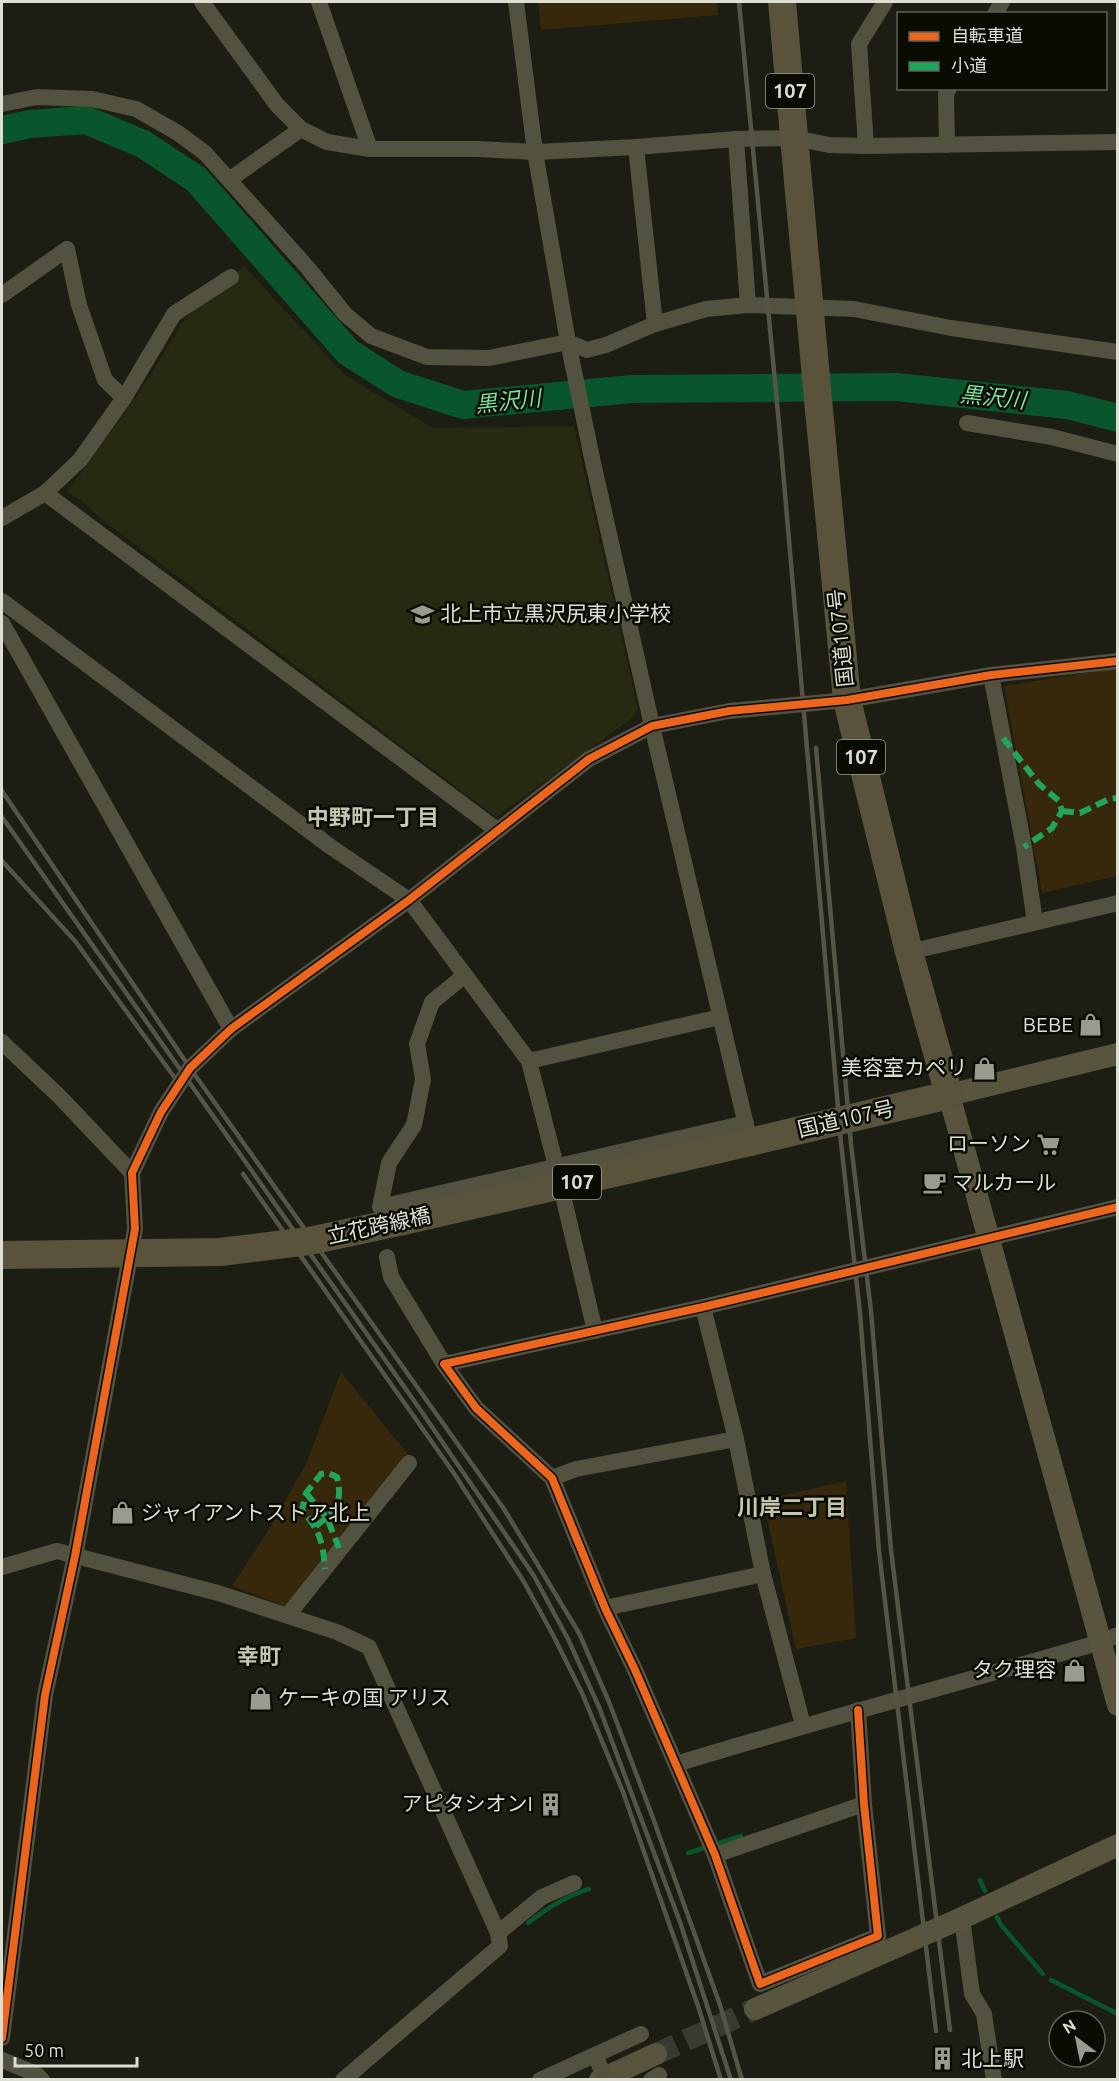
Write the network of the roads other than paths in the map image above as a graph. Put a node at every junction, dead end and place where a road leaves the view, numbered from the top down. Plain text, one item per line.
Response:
1 (202, 2) edge
2 (319, 2) edge
3 (516, 2) edge
4 (782, 2) edge
5 (885, 2) edge
6 (948, 90) edge
7 (2, 104) edge
8 (301, 129) junction
9 (795, 138) junction
10 (736, 139) junction
11 (1118, 142) edge
12 (947, 145) junction
13 (866, 146) junction
14 (636, 147) junction
15 (370, 149) junction
16 (535, 152) junction
17 (229, 180) junction
18 (231, 277) dead end
19 (2, 295) edge
20 (748, 305) junction
21 (655, 324) junction
22 (570, 349) junction
23 (1118, 352) edge
24 (124, 398) junction
25 (967, 423) dead end
26 (1118, 454) edge
27 (45, 493) junction
28 (2, 518) edge
29 (2, 601) edge
30 (2, 623) edge
31 (1118, 661) edge
32 (991, 675) junction
33 (847, 700) junction
34 (652, 726) junction
35 (497, 830) junction
36 (409, 900) junction
37 (1118, 903) edge
38 (1035, 922) junction
39 (909, 952) junction
40 (465, 975) junction
41 (720, 1017) junction
42 (231, 1029) junction
43 (2, 1042) edge
44 (1118, 1054) edge
45 (529, 1061) junction
46 (949, 1095) junction
47 (748, 1133) junction
48 (556, 1166) junction
49 (132, 1173) junction
50 (1118, 1208) edge
51 (990, 1239) junction
52 (2, 1255) edge
53 (387, 1257) dead end
54 (703, 1307) junction
55 (595, 1331) junction
56 (444, 1364) junction
57 (736, 1439) junction
58 (409, 1462) dead end
59 (552, 1478) junction
60 (75, 1557) junction
61 (2, 1567) edge
62 (763, 1574) junction
63 (605, 1608) junction
64 (288, 1615) junction
65 (1109, 1638) edge
66 (1118, 1705) edge
67 (858, 1710) junction
68 (803, 1725) junction
69 (676, 1764) junction
70 (864, 1804) junction
71 (1118, 1845) edge
72 (715, 1855) junction
73 (574, 1884) dead end
74 (962, 1918) junction
75 (498, 1933) junction
76 (755, 2009) tunnel mouth
77 (641, 2034) dead end
78 (2, 2038) edge
79 (2, 2060) edge
80 (600, 2069) edge
81 (655, 2070) tunnel mouth
82 (42, 2079) edge
83 (343, 2079) edge
84 (540, 2079) edge
85 (994, 2079) edge

1 - 8 street
2 - 15 street
3 - 16 street
4 - 9 highway, 国道107号 / 107
5 - 13 street
6 - 12 street
7 - 17 street
8 - 15 street
8 - 17 street
9 - 10 street
9 - 13 street
9 - 33 highway, 国道107号 / 107, bridge
10 - 14 street
10 - 20 street
11 - 12 street
12 - 13 street
14 - 16 street
14 - 21 street
15 - 16 street
16 - 22 street
17 - 22 street
18 - 24 street
19 - 24 street
20 - 21 street
20 - 23 street
21 - 22 street
22 - 34 street
24 - 27 street
25 - 26 street
27 - 28 street
27 - 35 street
29 - 36 street
30 - 42 street
31 - 32 street
32 - 33 street
32 - 38 street
33 - 34 street
33 - 39 highway, 国道107号 / 107
34 - 35 street
34 - 41 street
35 - 36 street
36 - 40 street
36 - 42 street
37 - 38 street
38 - 39 street
39 - 46 highway, 国道107号 / 107
40 - 45 street
40 - 48 street
41 - 45 street
41 - 47 street
42 - 49 street
43 - 49 street
44 - 46 street
45 - 48 street
46 - 47 highway, 国道107号 / 107
46 - 51 street
47 - 48 street
47 - 52 highway, 立花跨線橋 / 107, bridge
48 - 55 street
49 - 60 street
50 - 51 street
51 - 54 street
51 - 65 street
53 - 56 street
54 - 55 street
54 - 57 street
55 - 56 street
56 - 59 street
57 - 59 street
57 - 62 street
58 - 64 street
59 - 63 street
60 - 61 street
60 - 64 street
60 - 78 street
62 - 63 street
62 - 68 street
63 - 69 street
64 - 75 street
65 - 66 street
65 - 67 street
67 - 68 street
67 - 70 street
68 - 69 street
69 - 72 street
70 - 72 street
70 - 72 street
71 - 74 street
73 - 75 street
74 - 76 street
74 - 85 street
75 - 83 street
77 - 80 street
79 - 82 street
80 - 81 street
80 - 84 street

